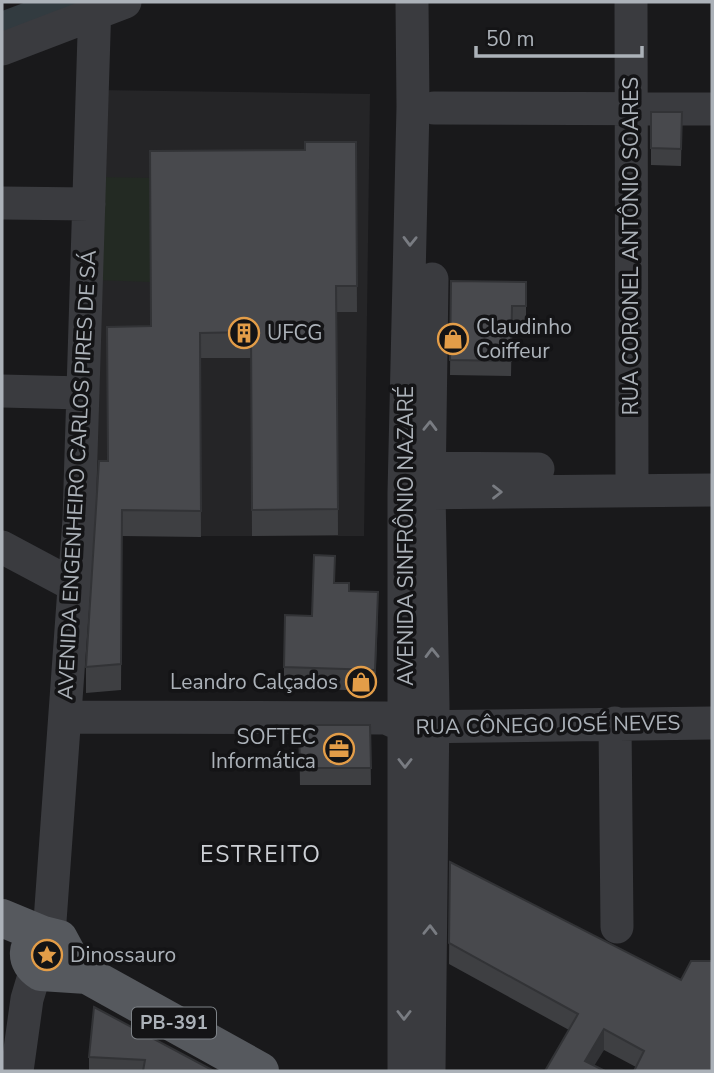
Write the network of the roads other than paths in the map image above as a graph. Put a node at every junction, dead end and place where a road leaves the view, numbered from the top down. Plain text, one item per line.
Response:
1 (412, 2) edge
2 (434, 2) edge
3 (631, 2) edge
4 (105, 6) edge
5 (2, 49) edge
6 (434, 108) junction
7 (631, 108) junction
8 (712, 109) edge
9 (2, 203) edge
10 (89, 204) junction
11 (2, 391) edge
12 (83, 393) junction
13 (712, 470) edge
14 (417, 481) junction
15 (632, 481) junction
16 (712, 490) edge
17 (2, 547) edge
18 (75, 586) junction
19 (709, 714) edge
20 (66, 717) junction
21 (412, 717) junction
22 (615, 723) junction
23 (2, 918) edge
24 (617, 927) dead end
25 (46, 954) edge
26 (417, 972) junction
27 (17, 1071) edge
28 (260, 1071) edge
29 (404, 1071) edge
30 (429, 1071) edge

1 -> 14 street, AVENIDA SINFRÔNIO NAZARÉ
2 - 6 street, AVENIDA SINFRÔNIO NAZARÉ
3 - 7 street, RUA CORONEL ANTÔNIO SOARES
4 - 5 street
4 - 10 street, AVENIDA ENGENHEIRO CARLOS PIRES DE SÁ
6 - 7 street
14 -> 6 street, AVENIDA SINFRÔNIO NAZARÉ
7 - 8 street
7 - 15 street, RUA CORONEL ANTÔNIO SOARES
9 - 10 street
10 - 12 street, AVENIDA ENGENHEIRO CARLOS PIRES DE SÁ
11 - 12 street
12 - 18 street, AVENIDA ENGENHEIRO CARLOS PIRES DE SÁ
13 - 15 street
14 - 15 street
14 - 21 street, AVENIDA SINFRÔNIO NAZARÉ
15 - 16 street
17 - 18 street
18 - 20 street, AVENIDA ENGENHEIRO CARLOS PIRES DE SÁ
19 - 21 street, RUA CÔNEGO JOSÉ NEVES
19 - 22 street, RUA CÔNEGO JOSÉ NEVES
20 - 21 street, RUA CÔNEGO JOSÉ NEVES
20 - 25 street, AVENIDA ENGENHEIRO CARLOS PIRES DE SÁ
21 - 22 street, RUA CÔNEGO JOSÉ NEVES
21 - 26 street, AVENIDA SINFRÔNIO NAZARÉ
22 - 24 street
23 - 25 main road, PB-391
25 - 27 street, AVENIDA ENGENHEIRO CARLOS PIRES DE SÁ
25 - 28 main road, PB-391
26 -> 29 street, AVENIDA SINFRÔNIO NAZARÉ
26 - 30 street, AVENIDA SINFRÔNIO NAZARÉ

